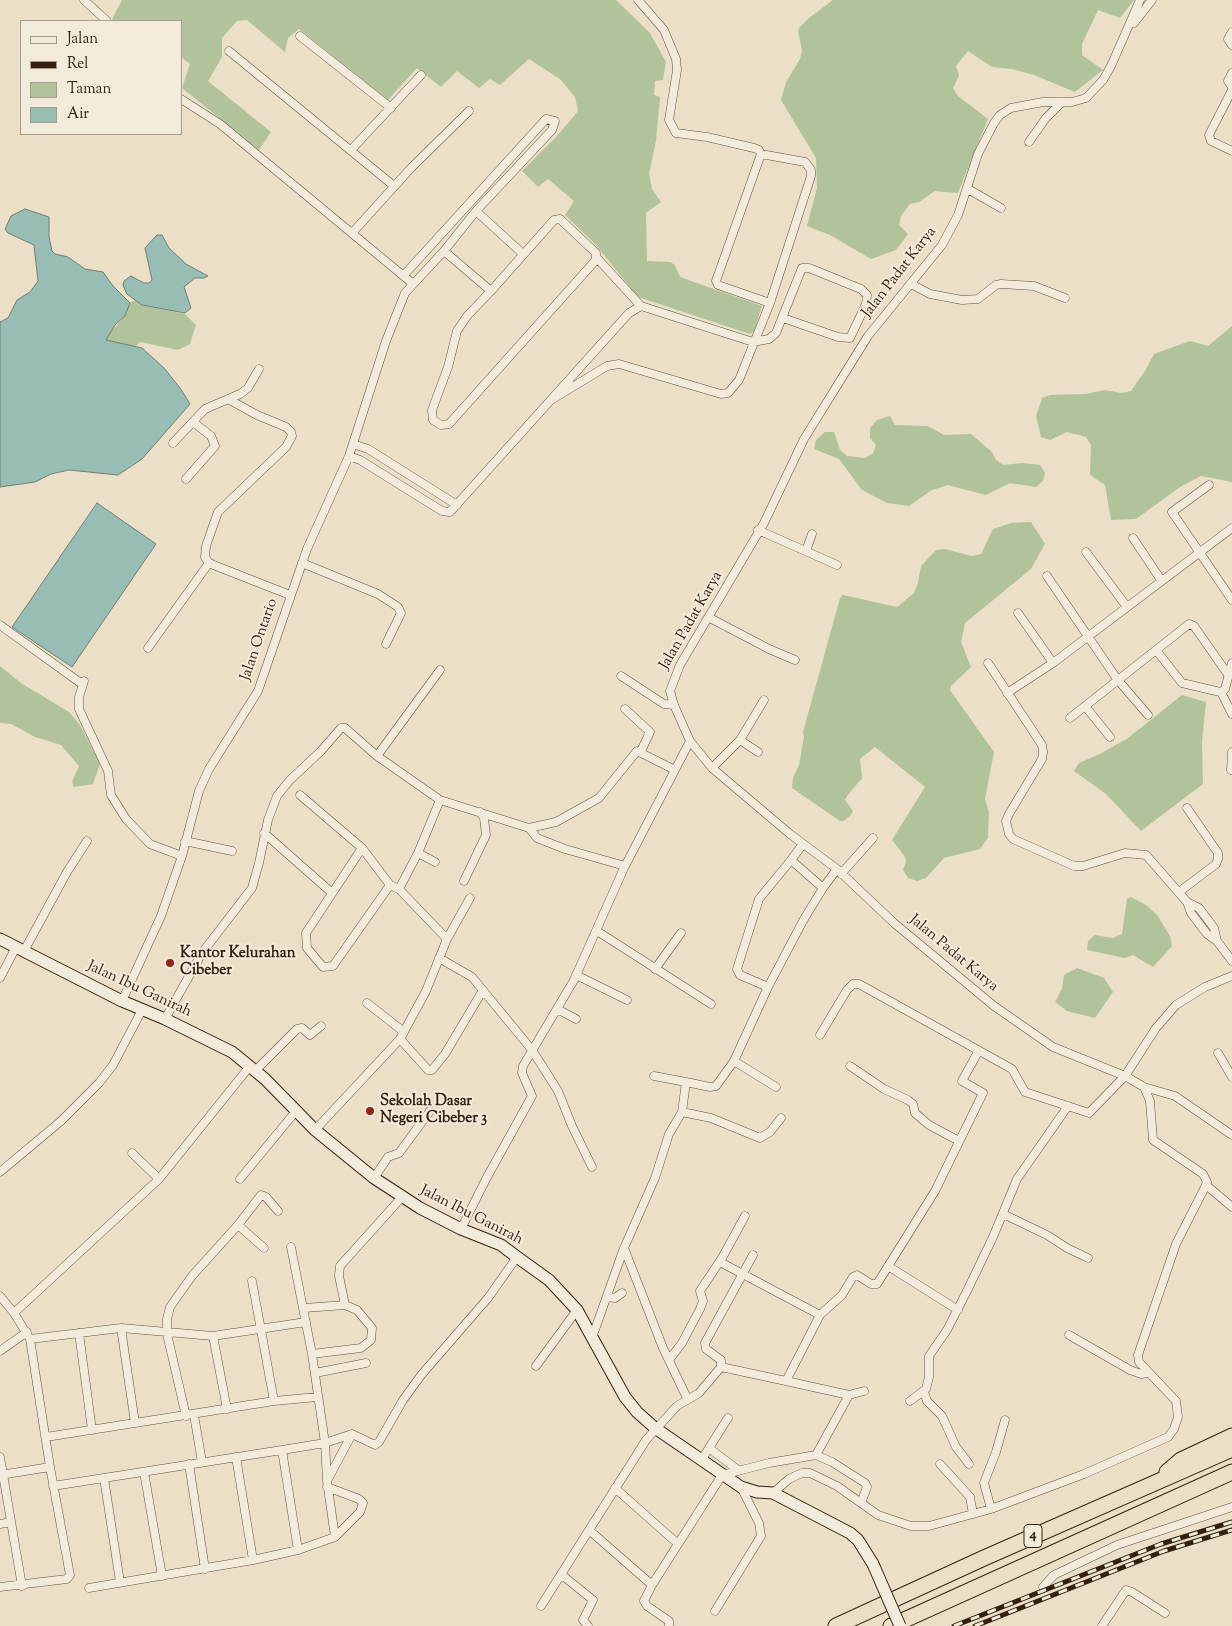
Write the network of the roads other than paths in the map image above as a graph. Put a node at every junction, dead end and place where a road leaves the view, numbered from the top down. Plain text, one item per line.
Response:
1 (84, 0) edge
2 (638, 0) edge
3 (1140, 0) edge
4 (1152, 0) edge
5 (106, 20) edge
6 (1128, 30) junction
7 (1232, 32) edge
8 (300, 36) dead end
9 (1232, 45) edge
10 (229, 51) dead end
11 (1232, 73) edge
12 (421, 75) dead end
13 (1232, 89) edge
14 (182, 100) edge
15 (1062, 102) junction
16 (391, 108) junction
17 (469, 111) dead end
18 (1029, 142) dead end
19 (351, 150) junction
20 (1232, 152) edge
21 (761, 154) junction
22 (394, 186) junction
23 (968, 189) junction
24 (468, 204) junction
25 (1001, 208) dead end
26 (476, 211) junction
27 (353, 232) junction
28 (444, 251) junction
29 (523, 254) junction
30 (596, 257) junction
31 (404, 276) junction
32 (412, 283) junction
33 (911, 284) junction
34 (491, 290) junction
35 (1065, 298) dead end
36 (770, 303) junction
37 (641, 306) junction
38 (784, 318) junction
39 (753, 342) junction
40 (259, 369) dead end
41 (228, 399) junction
42 (551, 400) junction
43 (193, 422) junction
44 (173, 443) dead end
45 (353, 444) junction
46 (349, 456) junction
47 (186, 479) dead end
48 (1209, 485) dead end
49 (457, 505) junction
50 (1232, 528) edge
51 (758, 530) junction
52 (812, 534) dead end
53 (1133, 538) dead end
54 (806, 551) junction
55 (1086, 552) dead end
56 (1198, 552) junction
57 (209, 563) junction
58 (302, 563) junction
59 (837, 565) dead end
60 (1047, 576) dead end
61 (1161, 580) junction
62 (290, 595) junction
63 (1232, 600) edge
64 (1126, 607) junction
65 (1018, 613) dead end
66 (710, 618) junction
67 (3, 628) edge
68 (1086, 636) junction
69 (0, 637) edge
70 (386, 644) dead end
71 (148, 648) dead end
72 (1156, 650) junction
73 (795, 660) dead end
74 (988, 663) dead end
75 (1053, 663) junction
76 (1232, 663) edge
77 (440, 670) dead end
78 (621, 676) dead end
79 (1229, 676) junction
80 (1117, 679) junction
81 (1221, 692) junction
82 (1007, 693) junction
83 (764, 700) dead end
84 (674, 706) junction
85 (1085, 706) junction
86 (625, 709) dead end
87 (1232, 714) edge
88 (1148, 715) dead end
89 (1070, 718) dead end
90 (1110, 737) dead end
91 (740, 740) junction
92 (690, 741) junction
93 (641, 751) junction
94 (758, 752) dead end
95 (1232, 752) edge
96 (377, 756) junction
97 (712, 768) junction
98 (675, 770) junction
99 (1231, 770) edge
100 (300, 794) dead end
101 (440, 800) junction
102 (1187, 808) dead end
103 (480, 812) junction
104 (529, 828) junction
105 (264, 833) junction
106 (873, 838) dead end
107 (87, 841) dead end
108 (185, 841) junction
109 (803, 844) junction
110 (362, 848) junction
111 (232, 851) dead end
112 (418, 853) junction
113 (182, 856) junction
114 (791, 860) junction
115 (435, 862) dead end
116 (625, 866) junction
117 (839, 871) junction
118 (464, 881) dead end
119 (390, 885) junction
120 (823, 888) junction
121 (399, 890) junction
122 (331, 892) junction
123 (1179, 892) junction
124 (470, 898) dead end
125 (597, 931) junction
126 (681, 934) dead end
127 (0, 939) edge
128 (447, 939) junction
129 (20, 949) junction
130 (439, 958) junction
131 (1232, 961) edge
132 (655, 969) junction
133 (576, 975) junction
134 (1232, 976) edge
135 (0, 978) edge
136 (768, 988) junction
137 (483, 990) junction
138 (627, 1000) dead end
139 (122, 1001) junction
140 (367, 1003) dead end
141 (711, 1004) dead end
142 (557, 1009) junction
143 (142, 1010) junction
144 (165, 1019) junction
145 (576, 1019) dead end
146 (320, 1026) dead end
147 (820, 1035) dead end
148 (402, 1036) junction
149 (532, 1050) junction
150 (978, 1052) junction
151 (1218, 1054) dead end
152 (734, 1061) junction
153 (850, 1066) dead end
154 (253, 1068) junction
155 (654, 1076) dead end
156 (1125, 1076) junction
157 (1232, 1077) edge
158 (686, 1082) junction
159 (776, 1087) dead end
160 (1144, 1088) junction
161 (1068, 1106) junction
162 (296, 1111) junction
163 (430, 1111) dead end
164 (682, 1112) junction
165 (781, 1118) dead end
166 (315, 1130) junction
167 (1232, 1135) edge
168 (959, 1141) junction
169 (132, 1154) dead end
170 (592, 1167) dead end
171 (0, 1172) edge
172 (374, 1178) junction
173 (159, 1179) junction
174 (240, 1179) dead end
175 (1206, 1185) junction
176 (402, 1197) junction
177 (1231, 1205) edge
178 (278, 1211) dead end
179 (1003, 1214) junction
180 (745, 1216) dead end
181 (238, 1225) junction
182 (461, 1229) junction
183 (291, 1247) dead end
184 (264, 1248) dead end
185 (624, 1248) junction
186 (753, 1254) dead end
187 (518, 1256) junction
188 (1088, 1258) dead end
189 (720, 1262) junction
190 (888, 1266) junction
191 (742, 1275) junction
192 (252, 1281) dead end
193 (622, 1293) dead end
194 (0, 1296) edge
195 (608, 1297) junction
196 (345, 1305) junction
197 (304, 1308) junction
198 (577, 1310) junction
199 (958, 1310) junction
200 (14, 1313) junction
201 (820, 1315) junction
202 (306, 1322) junction
203 (121, 1328) junction
204 (261, 1328) junction
205 (79, 1333) junction
206 (167, 1334) junction
207 (593, 1335) junction
208 (1069, 1335) dead end
209 (29, 1336) junction
210 (212, 1336) junction
211 (0, 1351) edge
212 (312, 1354) junction
213 (669, 1360) junction
214 (366, 1363) dead end
215 (536, 1366) dead end
216 (721, 1367) junction
217 (314, 1373) junction
218 (1150, 1373) junction
219 (786, 1381) junction
220 (864, 1391) dead end
221 (924, 1392) junction
222 (849, 1395) junction
223 (317, 1397) junction
224 (687, 1398) junction
225 (274, 1401) junction
226 (910, 1401) dead end
227 (227, 1409) junction
228 (190, 1416) junction
229 (728, 1418) dead end
230 (1005, 1420) dead end
231 (135, 1423) junction
232 (655, 1428) junction
233 (92, 1430) junction
234 (352, 1434) junction
235 (1232, 1436) edge
236 (46, 1438) junction
237 (325, 1442) junction
238 (709, 1448) junction
239 (1232, 1449) edge
240 (282, 1450) junction
241 (816, 1455) junction
242 (0, 1457) edge
243 (236, 1457) junction
244 (702, 1459) junction
245 (202, 1462) junction
246 (189, 1464) junction
247 (940, 1464) dead end
248 (969, 1464) dead end
249 (50, 1467) junction
250 (738, 1470) junction
251 (144, 1472) junction
252 (1232, 1472) edge
253 (722, 1474) junction
254 (2, 1475) edge
255 (104, 1478) junction
256 (1155, 1483) junction
257 (327, 1484) junction
258 (53, 1486) junction
259 (740, 1487) junction
260 (615, 1488) junction
261 (773, 1493) junction
262 (861, 1503) junction
263 (1232, 1507) edge
264 (991, 1509) junction
265 (973, 1514) junction
266 (11, 1522) junction
267 (0, 1524) edge
268 (589, 1530) junction
269 (335, 1537) junction
270 (678, 1544) junction
271 (298, 1550) junction
272 (253, 1560) junction
273 (205, 1569) junction
274 (562, 1575) junction
275 (162, 1576) junction
276 (120, 1582) junction
277 (652, 1585) junction
278 (22, 1586) junction
279 (0, 1587) edge
280 (1043, 1587) dead end
281 (89, 1588) dead end
282 (541, 1606) dead end
283 (715, 1611) dead end
284 (1165, 1613) dead end
285 (588, 1626) edge
286 (669, 1626) edge
287 (836, 1626) edge
288 (891, 1626) edge
289 (900, 1626) edge
290 (1102, 1626) edge

1 - 5 street
2 - 21 street
3 - 6 street, Jalan Padat Karya
4 - 6 street
6 - 15 street, Jalan Padat Karya
7 - 9 street
8 - 16 street
10 - 19 street
11 - 13 street
12 - 16 street
13 - 20 street
14 - 27 street
15 - 18 street
15 - 23 street, Jalan Padat Karya
16 - 19 street
17 - 22 street
19 - 22 street
21 - 36 street
21 - 36 street
22 - 27 street
23 - 25 street
23 - 33 street, Jalan Padat Karya
24 - 26 street
24 - 26 street, Jalan Ontario
24 - 31 street
26 - 28 street, Jalan Ontario
26 - 29 street
27 - 31 street
28 - 32 street, Jalan Ontario
28 - 34 street
29 - 30 street
29 - 34 street
30 - 34 street
30 - 37 street
31 - 32 street
32 - 45 street, Jalan Ontario
33 - 35 street
33 - 51 street, Jalan Padat Karya
36 - 39 street
37 - 39 street
37 - 42 street
38 - 38 street
38 - 39 street
39 - 42 street
40 - 41 street
41 - 43 street
41 - 57 street
42 - 49 street
43 - 44 street
43 - 47 street
45 - 46 street, Jalan Ontario
45 - 49 street
46 - 49 street
46 - 58 street, Jalan Ontario
48 - 56 street
50 - 56 street
51 - 54 street
51 - 66 street, Jalan Padat Karya
52 - 54 street
53 - 61 street
54 - 59 street
55 - 64 street
56 - 61 street
56 - 63 street
57 - 62 street
57 - 71 street
58 - 62 street, Jalan Ontario
58 - 70 street
60 - 68 street
61 - 64 street
62 - 108 street, Jalan Ontario
64 - 68 street
65 - 75 street
66 - 73 street
66 - 84 street, Jalan Padat Karya
67 - 69 street
67 - 113 street
68 - 75 street
68 - 80 street
72 - 79 street
72 - 80 street
72 - 81 street
74 - 82 street
75 - 82 street
76 - 79 street
77 - 96 street
78 - 84 street
79 - 81 street
80 - 85 street
80 - 88 street
81 - 87 street
82 - 123 street
83 - 91 street
84 - 92 street, Jalan Padat Karya
85 - 89 street
85 - 90 street
86 - 93 street
91 - 94 street
91 - 97 street
92 - 97 street, Jalan Padat Karya
92 - 98 street
93 - 98 street
93 - 104 street
95 - 99 street
96 - 101 street
96 - 105 street
97 - 109 street, Jalan Padat Karya
98 - 116 street
100 - 110 street
101 - 103 street
101 - 112 street
102 - 123 street
103 - 104 street
103 - 118 street
104 - 116 street
105 - 122 street
105 - 144 street
106 - 117 street
107 - 129 street
108 - 111 street
108 - 113 street, Jalan Ontario
109 - 114 street
109 - 117 street, Jalan Padat Karya
110 - 119 street
110 - 122 street
112 - 115 street
112 - 121 street
113 - 139 street, Jalan Ontario
114 - 120 street
114 - 136 street
116 - 125 street
117 - 120 street
117 - 156 street, Jalan Padat Karya
119 - 121 street
119 - 122 street
120 - 136 street
121 - 128 street
123 - 131 street
124 - 128 street
125 - 132 street
125 - 133 street
126 - 132 street
127 - 129 main road, Jalan Ibu Ganirah
128 - 130 street
129 - 135 street
129 - 139 main road, Jalan Ibu Ganirah
130 - 137 street
130 - 148 street
132 - 141 street
133 - 138 street
133 - 142 street
134 - 156 street
136 - 152 street
137 - 148 street
137 - 149 street
139 - 143 main road, Jalan Ibu Ganirah
140 - 148 street
142 - 145 street
142 - 149 street
143 - 144 main road, Jalan Ibu Ganirah
143 - 171 street
144 - 154 main road, Jalan Ibu Ganirah
146 - 154 street
147 - 150 street
148 - 166 street
149 - 170 street
149 - 182 street
150 - 161 street
150 - 168 street
151 - 157 street
152 - 158 street
152 - 159 street
153 - 168 street
154 - 162 main road, Jalan Ibu Ganirah
154 - 173 street
155 - 158 street
156 - 160 street, Jalan Padat Karya
156 - 161 street
158 - 164 street
160 - 167 street, Jalan Padat Karya
160 - 175 street
161 - 179 street
162 - 166 main road, Jalan Ibu Ganirah
162 - 174 street
163 - 172 street
164 - 165 street
164 - 185 street
166 - 172 main road, Jalan Ibu Ganirah
168 - 190 street
169 - 173 street
172 - 176 main road, Jalan Ibu Ganirah
173 - 200 street
175 - 177 street
175 - 218 street
176 - 182 main road, Jalan Ibu Ganirah
176 - 196 street
178 - 181 street
179 - 188 street
179 - 199 street
180 - 189 street
181 - 184 street
181 - 206 street
182 - 187 main road, Jalan Ibu Ganirah
183 - 197 street
185 - 195 street
185 - 213 street
186 - 191 street
187 - 198 main road, Jalan Ibu Ganirah
187 - 234 street
189 - 191 street
189 - 213 street
190 - 199 street
190 - 201 street
191 - 201 street
191 - 216 street
192 - 204 street
193 - 195 street
194 - 200 street
195 - 207 street
196 - 197 street
196 - 212 street
197 - 202 street
198 - 207 main road, Jalan Ibu Ganirah
198 - 215 street
199 - 221 street
200 - 209 street
201 - 219 street
202 - 204 street
202 - 212 street
203 - 205 street
203 - 206 street
203 - 231 street
204 - 210 street
204 - 225 street
205 - 209 street
205 - 233 street
206 - 210 street
206 - 228 street
207 - 232 main road, Jalan Ibu Ganirah
208 - 218 street
209 - 211 street
209 - 236 street
210 - 227 street
212 - 217 street
213 - 224 street
214 - 217 street
216 - 219 street
216 - 224 street
217 - 223 street
218 - 264 street
219 - 222 street
220 - 222 street
221 - 226 street
221 - 248 street
222 - 241 street
223 - 225 street
223 - 237 street
224 - 232 street
225 - 227 street
227 - 228 street
228 - 231 street
228 - 245 street
229 - 238 street
230 - 264 street
231 - 233 street
232 - 244 main road, Jalan Ibu Ganirah
232 - 260 street
233 - 236 street
234 - 237 street
234 - 257 street
235 - 256 highway
236 - 249 street
237 - 240 street
237 - 257 street
238 - 244 street
238 - 250 street
239 - 256 highway, 4
240 - 243 street
240 - 271 street
241 - 250 street
241 - 262 street
242 - 254 street
243 - 245 street
243 - 272 street
244 - 253 main road, Jalan Ibu Ganirah
245 - 246 street
246 - 251 street
246 - 273 street
247 - 265 street
249 - 254 street
249 - 258 street
250 - 253 street
251 - 255 street
251 - 275 street
252 - 288 highway, 4
253 - 259 main road, Jalan Ibu Ganirah
253 - 270 street
254 - 266 street
255 - 258 street
255 - 276 street
256 - 287 highway, 4
257 - 269 street
257 - 269 street
258 - 278 street
259 - 261 main road, Jalan Ibu Ganirah
259 - 283 street
260 - 268 street
260 - 270 street
261 - 262 street
261 - 289 main road, Jalan Ibu Ganirah, bridge
262 - 265 street
263 - 280 street
264 - 265 street
266 - 267 street
266 - 278 street
268 - 274 street
268 - 277 street
269 - 271 street
270 - 277 street
271 - 272 street
272 - 273 street
273 - 275 street
274 - 282 street
274 - 285 street
275 - 276 street
276 - 281 street
277 - 286 street
278 - 279 street
284 - 290 street

